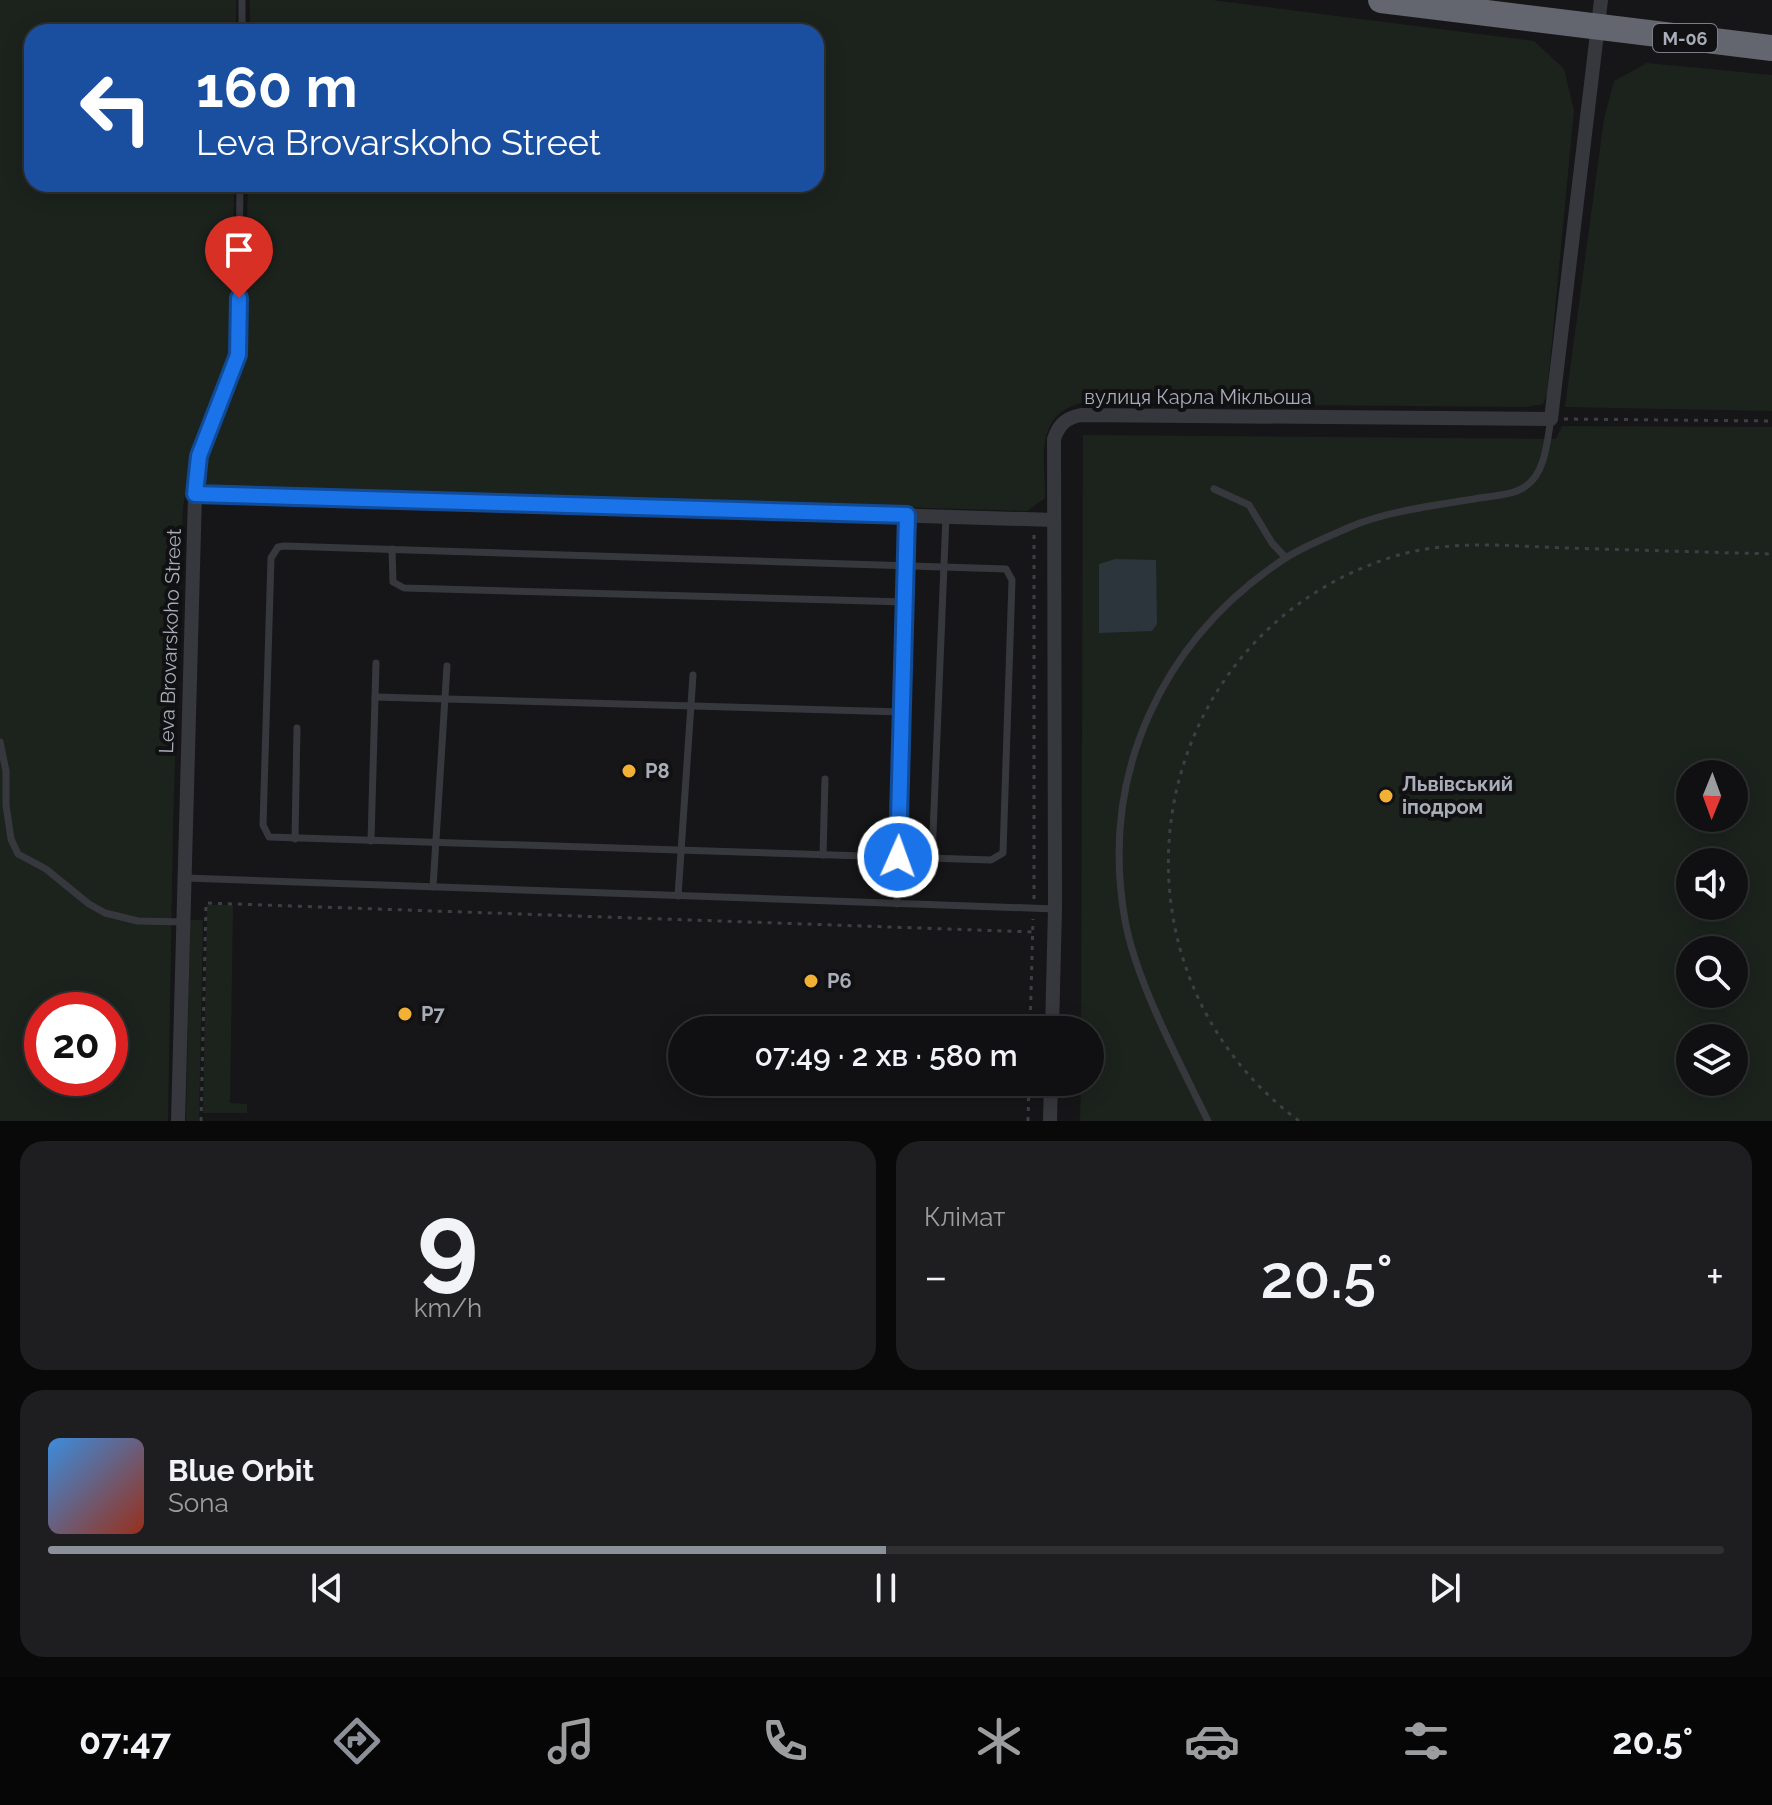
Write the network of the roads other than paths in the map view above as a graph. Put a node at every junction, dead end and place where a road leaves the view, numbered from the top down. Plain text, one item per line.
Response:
1 (242, 0) edge
2 (1381, 0) edge
3 (1601, 0) edge
4 (1474, 3) edge
5 (242, 24) edge
6 (1598, 27) junction
7 (1772, 48) edge
8 (240, 192) edge
9 (1551, 419) junction
10 (1214, 489) dead end
11 (195, 494) junction
12 (907, 515) junction
13 (946, 516) junction
14 (1054, 520) junction
15 (392, 549) junction
16 (1286, 558) junction
17 (906, 564) junction
18 (944, 565) junction
19 (905, 602) junction
20 (376, 663) dead end
21 (447, 666) dead end
22 (693, 675) dead end
23 (375, 697) junction
24 (445, 699) junction
25 (691, 706) junction
26 (902, 712) junction
27 (297, 728) dead end
28 (0, 742) edge
29 (825, 779) dead end
30 (295, 839) junction
31 (371, 841) junction
32 (436, 843) junction
33 (681, 851) junction
34 (823, 855) junction
35 (898, 857) junction
36 (932, 858) junction
37 (182, 878) junction
38 (433, 887) junction
39 (678, 896) junction
40 (897, 904) junction
41 (1055, 909) junction
42 (182, 922) junction
43 (1052, 1016) edge
44 (1051, 1096) edge
45 (178, 1121) edge
46 (1050, 1121) edge
47 (1208, 1121) edge

1 - 5 lane
2 - 4 highway, М-06
3 - 6 street
4 - 6 highway, М-06
6 - 7 highway, М-06
6 - 9 street
8 - 11 lane
9 - 14 street, вулиця Карла Мікльоша
9 - 16 lane
10 - 16 lane
11 - 12 street
11 - 37 street, Leva Brovarskoho Street
12 - 13 street
12 - 17 lane
13 - 14 street
13 - 18 lane
14 - 41 street, вулиця Карла Мікльоша
15 - 17 lane
15 - 19 lane
15 - 30 lane
16 - 47 lane
17 - 18 lane
17 - 19 lane
18 - 36 lane
18 - 36 lane
19 - 26 lane
20 - 23 lane
21 - 24 lane
22 - 25 lane
23 - 24 lane
23 - 31 lane
24 - 25 lane
24 - 32 lane
25 - 26 lane
25 - 33 lane
26 - 35 lane
27 - 30 lane
28 - 42 lane
29 - 34 lane
30 - 31 lane
31 - 32 lane
32 - 33 lane
32 - 38 lane
33 - 34 lane
33 - 39 lane
34 - 35 lane
35 - 36 lane
35 - 40 lane
37 - 38 lane
37 - 42 street, Leva Brovarskoho Street
38 - 39 lane
39 - 40 lane
40 - 41 lane
41 - 43 street, вулиця Карла Мікльоша
42 - 45 street, Leva Brovarskoho Street
44 - 46 street

